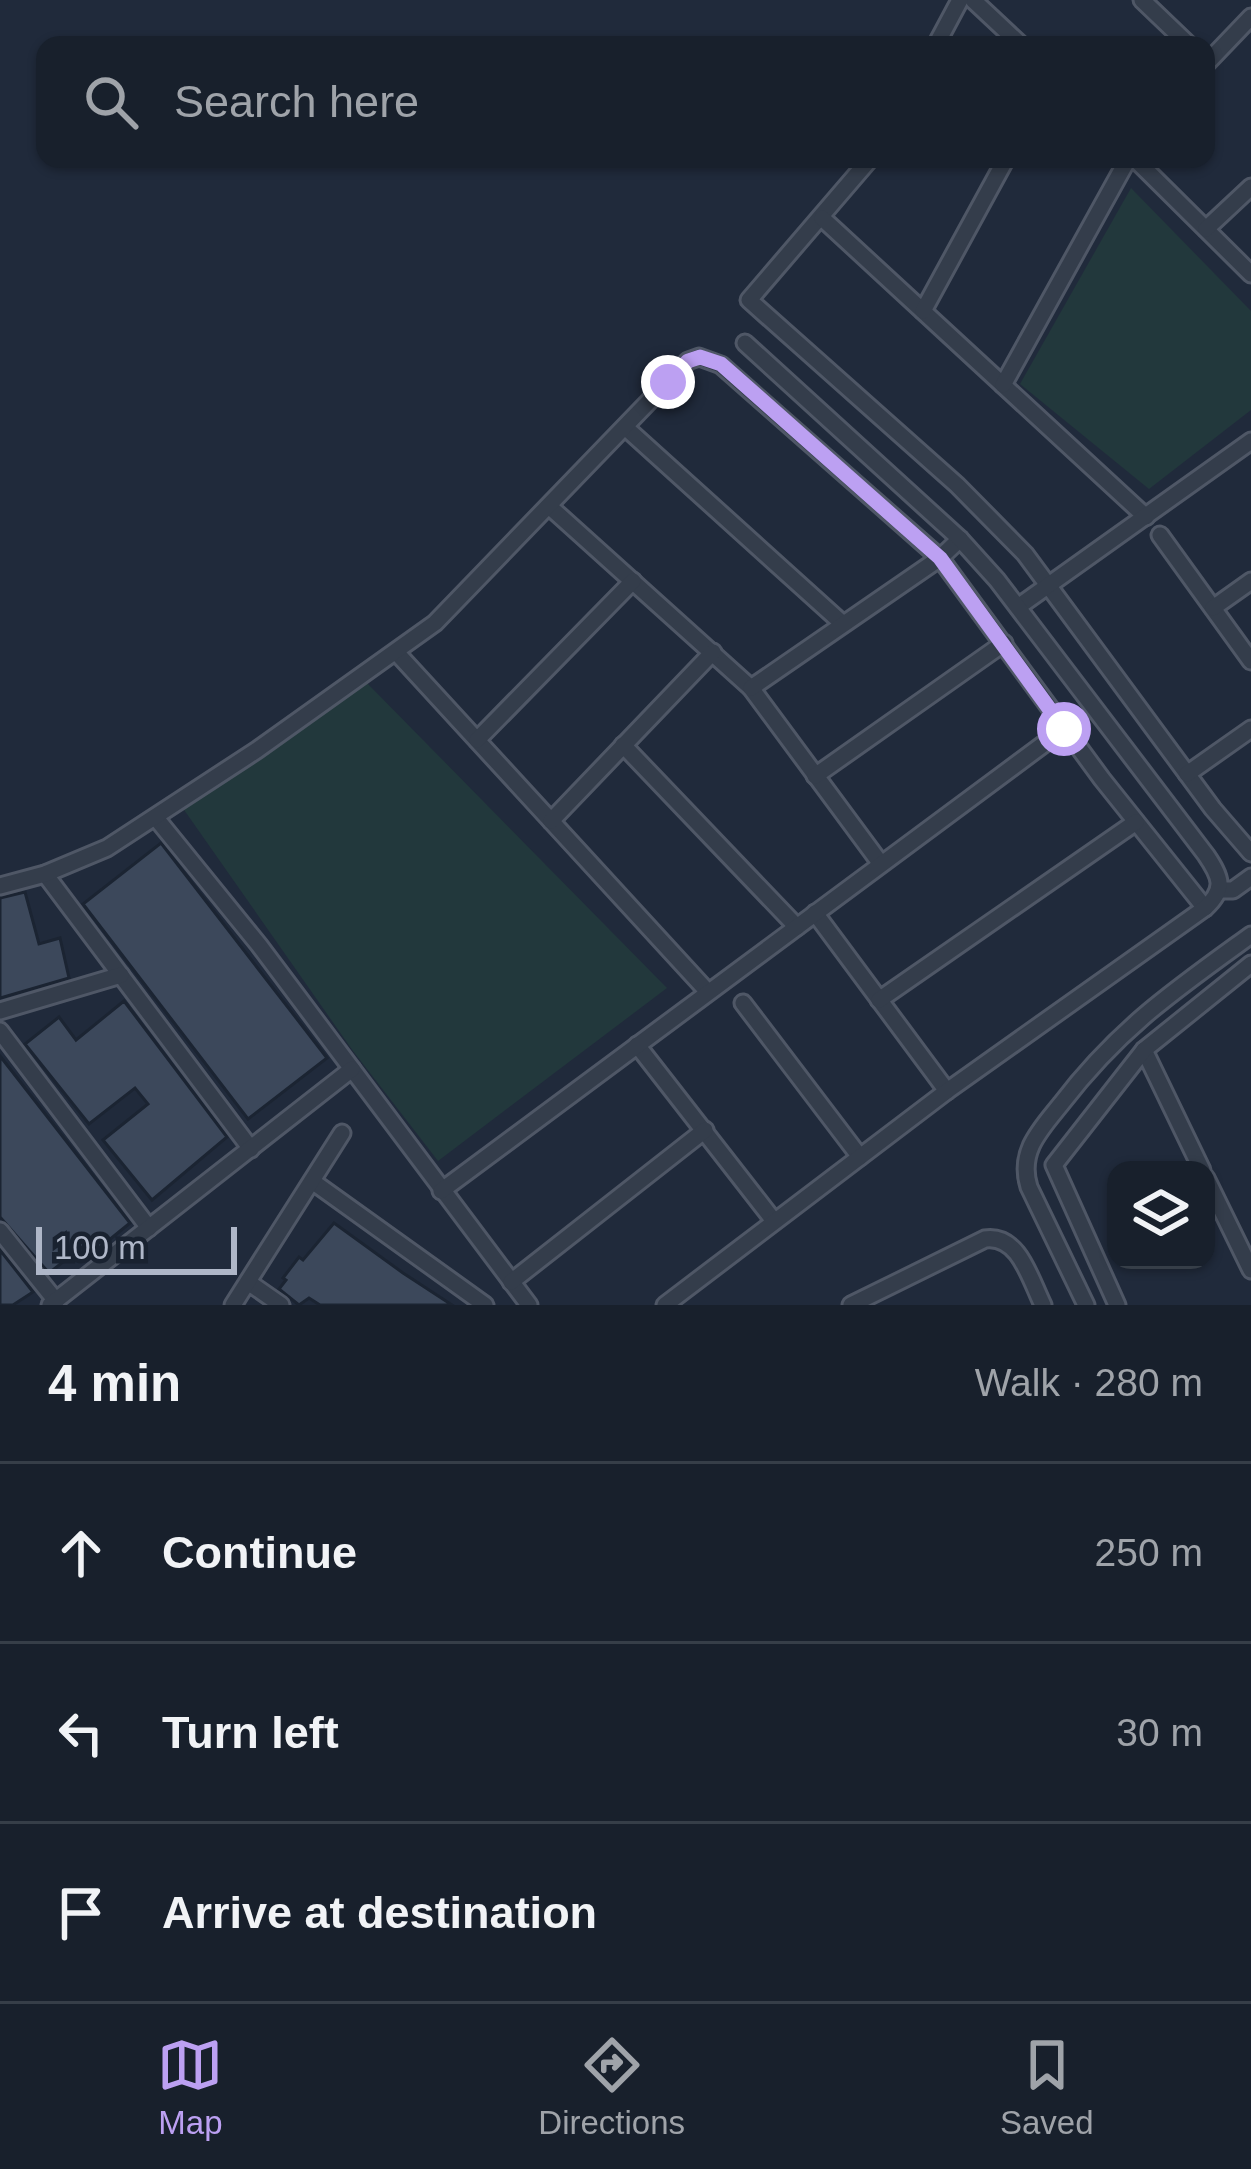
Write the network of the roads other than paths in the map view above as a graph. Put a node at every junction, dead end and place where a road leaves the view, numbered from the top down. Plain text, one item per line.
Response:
1 (960, 0) edge
2 (973, 0) edge
3 (1142, 0) edge
4 (1251, 17) edge
5 (941, 36) edge
6 (1011, 36) edge
7 (1180, 36) edge
8 (1215, 54) edge
9 (863, 168) edge
10 (1001, 168) edge
11 (1126, 168) edge
12 (1141, 168) edge
13 (1251, 187) edge
14 (822, 218) junction
15 (1206, 230) junction
16 (1251, 274) edge
17 (923, 311) junction
18 (745, 344) dead end
19 (1003, 385) junction
20 (626, 427) junction
21 (1251, 441) edge
22 (550, 507) junction
23 (1146, 517) junction
24 (1160, 535) dead end
25 (960, 539) junction
26 (940, 558) junction
27 (633, 581) junction
28 (1251, 581) edge
29 (1051, 586) junction
30 (1018, 607) junction
31 (1213, 608) junction
32 (843, 624) junction
33 (1004, 643) junction
34 (396, 652) junction
35 (713, 652) junction
36 (1251, 661) edge
37 (751, 688) junction
38 (1064, 729) junction
39 (1251, 729) edge
40 (477, 740) junction
41 (623, 745) junction
42 (1187, 774) junction
43 (814, 776) junction
44 (156, 818) junction
45 (551, 821) junction
46 (1136, 822) junction
47 (1251, 853) edge
48 (881, 864) junction
49 (45, 874) junction
50 (1251, 877) edge
51 (0, 886) edge
52 (1220, 890) junction
53 (1205, 908) junction
54 (815, 913) junction
55 (796, 927) junction
56 (1251, 935) edge
57 (1251, 965) edge
58 (121, 975) junction
59 (708, 992) junction
60 (879, 1000) junction
61 (743, 1003) dead end
62 (0, 1011) edge
63 (0, 1031) edge
64 (637, 1045) junction
65 (1144, 1050) junction
66 (352, 1070) junction
67 (947, 1091) junction
68 (705, 1130) junction
69 (342, 1132) dead end
70 (251, 1148) junction
71 (860, 1156) junction
72 (1198, 1161) edge
73 (312, 1180) junction
74 (441, 1191) junction
75 (1215, 1196) edge
76 (774, 1221) junction
77 (149, 1228) junction
78 (0, 1232) edge
79 (1251, 1270) edge
80 (248, 1282) junction
81 (511, 1282) junction
82 (871, 1300) edge
83 (522, 1302) edge
84 (53, 1303) edge
85 (233, 1305) edge
86 (281, 1305) edge
87 (484, 1305) edge
88 (665, 1305) edge
89 (851, 1305) edge
90 (1043, 1305) edge
91 (1086, 1305) edge
92 (1117, 1305) edge

1 - 5 street
2 - 6 street
3 - 7 street
4 - 8 street
9 - 14 street
10 - 17 street
11 - 19 street
12 - 15 street
13 - 15 street
14 - 17 street
14 - 29 street
15 - 16 street
17 - 19 street
18 - 25 street
19 - 23 street
20 - 22 street
20 - 26 street
20 - 32 street
21 - 23 street
22 - 27 street
22 - 34 street
23 - 29 street
24 - 31 street
25 - 26 street
25 - 30 street
26 - 32 street
26 - 33 street
27 - 35 street
27 - 40 street
28 - 31 street
29 - 30 street
29 - 42 street
30 - 52 street
31 - 36 street
32 - 37 street
33 - 38 street
33 - 43 street
34 - 40 street
34 - 44 street
35 - 37 street
35 - 41 street
37 - 43 street
38 - 46 street
38 - 48 street
39 - 42 street
40 - 45 street
41 - 45 street
41 - 55 street
42 - 47 street
43 - 48 street
44 - 49 street
44 - 66 street
45 - 59 street
46 - 53 street
46 - 60 street
48 - 54 street
49 - 51 street
49 - 58 street
50 - 52 street
52 - 53 street
53 - 67 street
54 - 55 street
54 - 60 street
55 - 59 street
56 - 91 street
57 - 65 street
58 - 62 street
58 - 70 street
59 - 64 street
60 - 67 street
61 - 71 street
63 - 77 street
64 - 68 street
64 - 74 street
65 - 72 street
65 - 92 street
66 - 70 street
66 - 74 street
67 - 71 street
68 - 76 street
68 - 81 street
69 - 73 street
70 - 77 street
71 - 76 street
73 - 80 street
73 - 87 street
74 - 81 street
75 - 79 street
76 - 88 street
77 - 84 street
78 - 84 street
80 - 85 street
80 - 86 street
81 - 83 street
82 - 89 street
82 - 90 street

